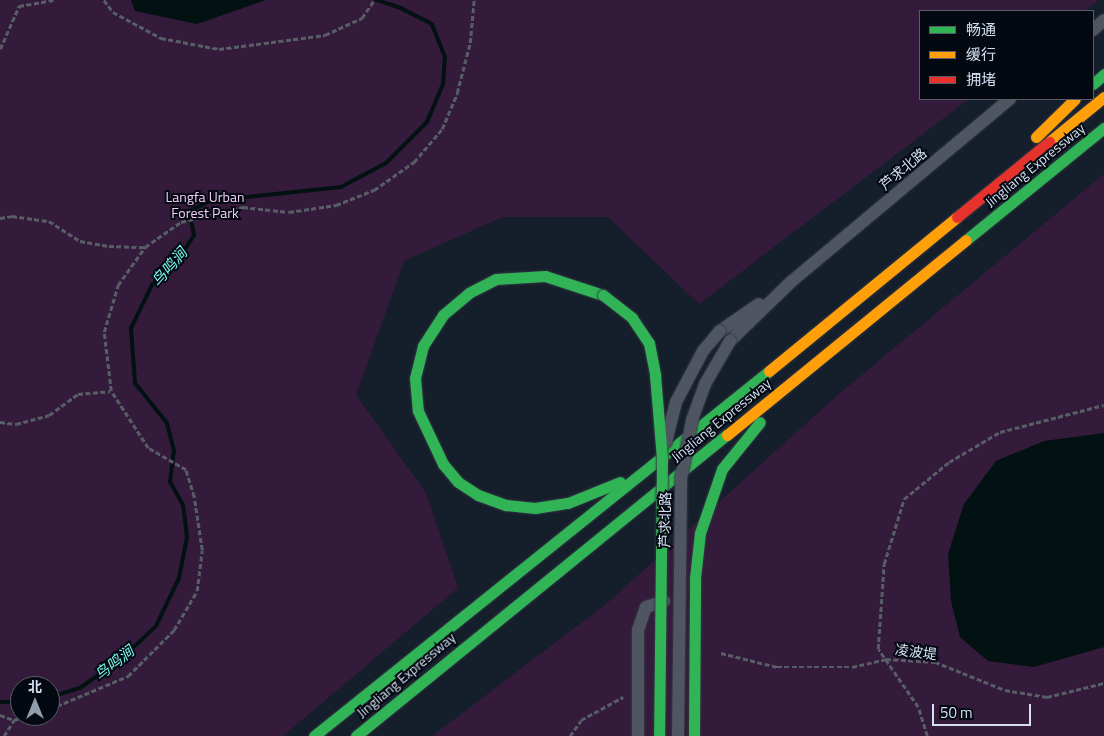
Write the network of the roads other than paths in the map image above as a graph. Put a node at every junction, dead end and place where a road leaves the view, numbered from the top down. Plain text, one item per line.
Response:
1 (1104, 20) edge
2 (1094, 29) edge
3 (1104, 74) edge
4 (1094, 83) edge
5 (1104, 97) edge
6 (1009, 100) edge
7 (1074, 100) edge
8 (1104, 128) edge
9 (990, 188) junction
10 (792, 281) junction
11 (808, 370) junction
12 (662, 459) junction
13 (646, 471) junction
14 (695, 637) junction
15 (314, 736) edge
16 (356, 736) edge
17 (638, 736) edge
18 (659, 736) edge
19 (678, 736) edge
20 (694, 736) edge

1 - 2 street
3 - 4 highway
5 - 9 highway
6 - 10 street, 芦求北路
7 - 9 highway
8 - 11 highway, Jingliang Expressway
9 - 13 highway, Jingliang Expressway
10 - 12 street, 芦求北路, bridge
10 - 19 street, 芦求北路, bridge
11 - 14 highway
11 - 16 highway, Jingliang Expressway
12 - 13 highway, bridge
12 - 18 highway, bridge
13 - 15 highway, Jingliang Expressway
14 - 17 street
14 - 20 highway

